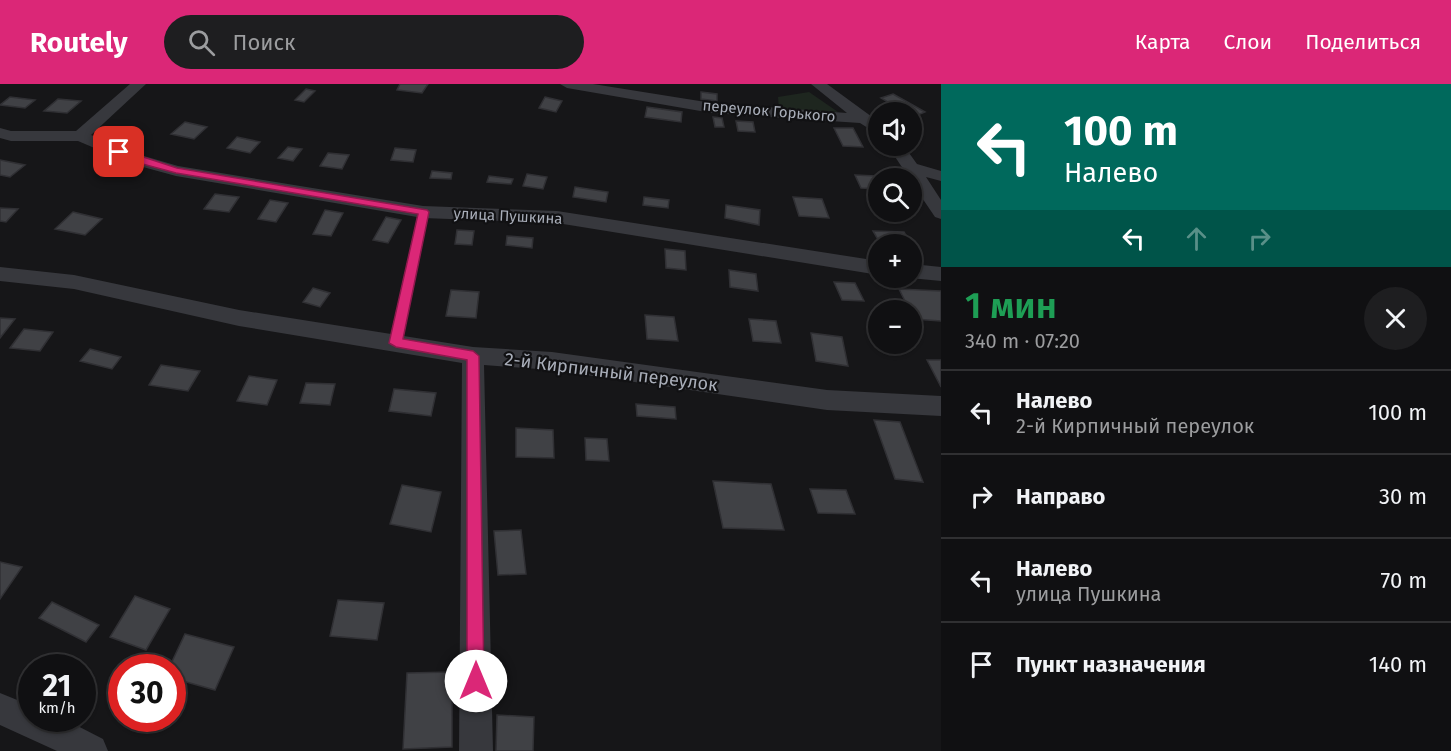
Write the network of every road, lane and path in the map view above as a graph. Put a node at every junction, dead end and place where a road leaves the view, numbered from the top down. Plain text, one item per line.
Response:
1 (139, 84) edge
2 (567, 84) edge
3 (651, 84) edge
4 (818, 84) edge
5 (664, 98) junction
6 (864, 119) junction
7 (868, 122) edge
8 (0, 134) edge
9 (80, 136) junction
10 (903, 156) edge
11 (911, 168) edge
12 (922, 171) edge
13 (941, 176) edge
14 (922, 184) edge
15 (423, 212) junction
16 (941, 213) edge
17 (868, 266) edge
18 (922, 272) edge
19 (0, 274) edge
20 (941, 274) edge
21 (396, 343) junction
22 (473, 356) junction
23 (941, 406) edge
24 (0, 709) edge
25 (91, 751) edge
26 (476, 751) edge

1 - 9 street
2 - 5 street, переулок Горького
3 - 5 street
4 - 6 street
5 - 6 street, переулок Горького
6 - 7 street
8 - 9 street, улица Пушкина
9 - 15 street, улица Пушкина
10 - 11 street
12 - 13 street
14 - 16 street
15 - 17 street, улица Пушкина
15 - 21 lane
18 - 20 street
19 - 21 street, 2-й Кирпичный переулок
21 - 22 street, 2-й Кирпичный переулок
22 - 23 street, 2-й Кирпичный переулок
22 - 26 street
24 - 25 street

